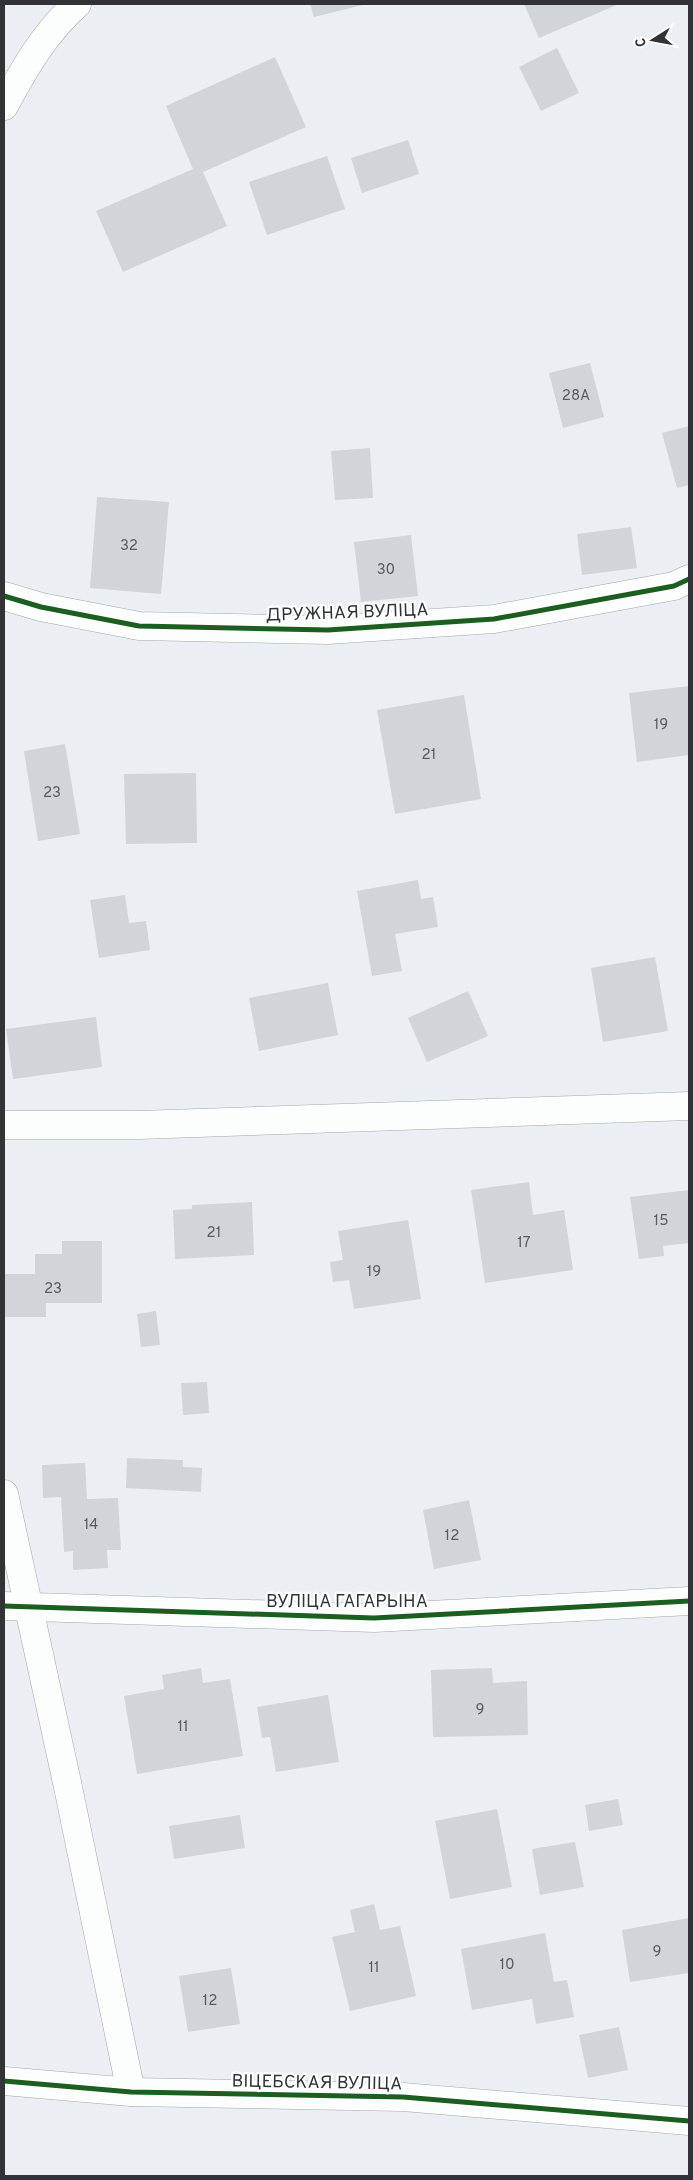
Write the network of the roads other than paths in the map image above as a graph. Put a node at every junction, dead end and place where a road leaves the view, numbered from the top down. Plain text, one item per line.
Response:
1 (76, 4) edge
2 (4, 106) edge
3 (689, 579) edge
4 (4, 596) edge
5 (689, 1106) edge
6 (4, 1125) edge
7 (4, 1494) edge
8 (689, 1601) edge
9 (16, 1607) edge
10 (4, 2081) edge
11 (131, 2092) junction
12 (689, 2121) edge

1 - 2 street
3 - 4 street, ДРУЖНАЯ ВУЛІЦА
5 - 6 street
7 - 9 street
8 - 9 street, ВУЛІЦА ГАГАРЫНА
9 - 11 street
10 - 11 street, ВІЦЕБСКАЯ ВУЛІЦА
11 - 12 street, ВІЦЕБСКАЯ ВУЛІЦА

